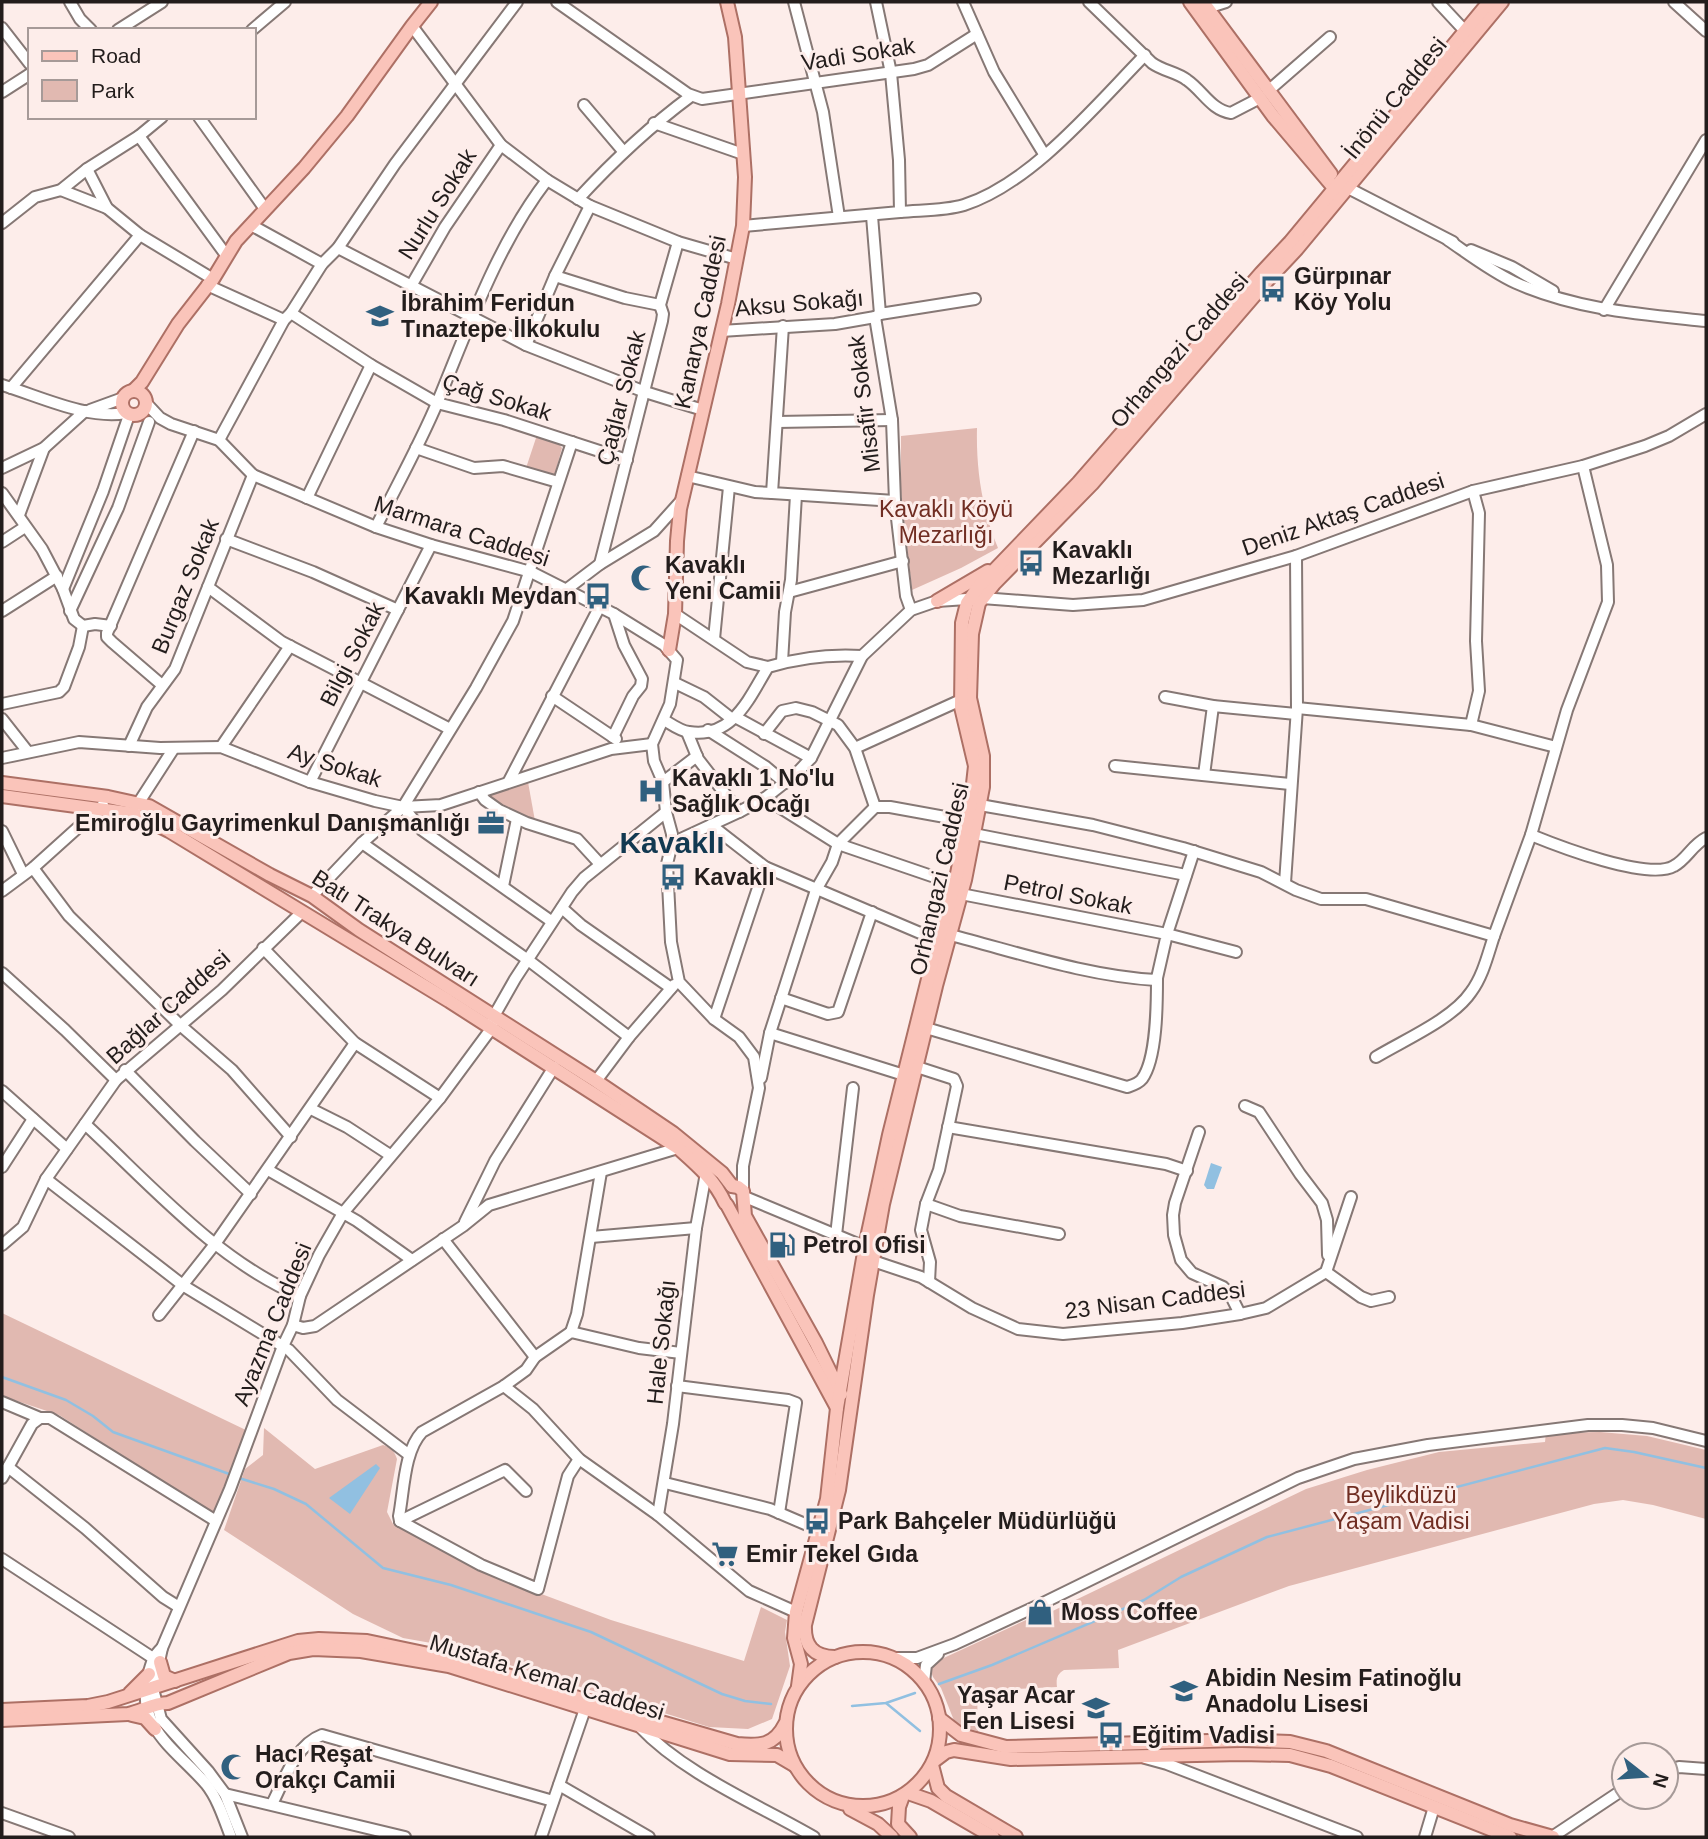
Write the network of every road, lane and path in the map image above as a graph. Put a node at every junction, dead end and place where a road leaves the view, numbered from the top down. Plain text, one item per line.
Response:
1 (70, 2) edge
2 (162, 2) edge
3 (285, 2) edge
4 (431, 2) edge
5 (517, 2) edge
6 (557, 2) edge
7 (727, 2) edge
8 (794, 2) edge
9 (876, 2) edge
10 (963, 2) edge
11 (1088, 2) edge
12 (1226, 2) edge
13 (1438, 2) edge
14 (1489, 2) edge
15 (1502, 2) edge
16 (1674, 2) edge
17 (1199, 6) edge
18 (411, 26) junction
19 (2, 28) edge
20 (89, 28) edge
21 (121, 28) edge
22 (254, 28) edge
23 (1706, 32) edge
24 (977, 34) junction
25 (1468, 34) junction
26 (1330, 37) dead end
27 (1145, 55) junction
28 (28, 61) edge
29 (891, 73) junction
30 (28, 75) edge
31 (817, 84) junction
32 (454, 85) junction
33 (2, 92) edge
34 (738, 93) junction
35 (1264, 94) junction
36 (691, 96) junction
37 (584, 105) dead end
38 (159, 119) edge
39 (200, 119) edge
40 (654, 123) junction
41 (139, 135) junction
42 (1706, 140) edge
43 (501, 145) junction
44 (623, 151) junction
45 (743, 154) junction
46 (1044, 154) junction
47 (87, 169) junction
48 (547, 180) junction
49 (1340, 189) junction
50 (61, 190) junction
51 (578, 199) junction
52 (590, 206) junction
53 (107, 208) junction
54 (265, 209) junction
55 (900, 212) junction
56 (872, 216) junction
57 (839, 217) junction
58 (2, 223) edge
59 (251, 225) junction
60 (743, 226) junction
61 (140, 235) junction
62 (678, 242) junction
63 (338, 248) junction
64 (226, 256) junction
65 (737, 259) junction
66 (322, 264) junction
67 (555, 276) junction
68 (210, 282) junction
69 (411, 286) junction
70 (975, 299) dead end
71 (660, 305) junction
72 (1604, 310) junction
73 (287, 316) junction
74 (877, 316) junction
75 (471, 318) junction
76 (1706, 321) edge
77 (783, 326) junction
78 (721, 331) junction
79 (526, 345) junction
80 (371, 365) junction
81 (7, 386) edge
82 (645, 392) junction
83 (138, 394) junction
84 (437, 403) junction
85 (88, 410) junction
86 (703, 410) junction
87 (130, 414) junction
88 (1706, 414) edge
89 (892, 420) junction
90 (149, 422) junction
91 (777, 422) junction
92 (171, 424) junction
93 (194, 431) junction
94 (219, 440) junction
95 (572, 442) junction
96 (44, 448) junction
97 (416, 448) junction
98 (627, 460) junction
99 (1583, 466) junction
100 (2, 468) edge
101 (253, 475) junction
102 (687, 476) junction
103 (558, 482) junction
104 (729, 486) junction
105 (1081, 488) junction
106 (1473, 491) junction
107 (2, 493) edge
108 (772, 493) junction
109 (796, 495) junction
110 (307, 498) junction
111 (681, 501) junction
112 (895, 501) junction
113 (19, 515) junction
114 (678, 526) junction
115 (25, 527) junction
116 (376, 527) junction
117 (654, 531) junction
118 (226, 539) junction
119 (2, 542) edge
120 (431, 545) junction
121 (1296, 556) junction
122 (904, 561) junction
123 (600, 564) junction
124 (1000, 564) junction
125 (531, 572) junction
126 (57, 576) junction
127 (208, 587) junction
128 (63, 589) junction
129 (567, 589) junction
130 (789, 592) junction
131 (976, 598) junction
132 (936, 601) junction
133 (600, 606) junction
134 (398, 610) junction
135 (911, 610) junction
136 (2, 611) edge
137 (70, 611) junction
138 (614, 614) junction
139 (675, 614) junction
140 (963, 620) junction
141 (83, 626) junction
142 (111, 626) junction
143 (714, 639) junction
144 (290, 646) junction
145 (669, 650) junction
146 (862, 656) junction
147 (782, 663) junction
148 (768, 667) junction
149 (360, 682) junction
150 (675, 683) junction
151 (162, 685) junction
152 (552, 696) junction
153 (1165, 697) dead end
154 (961, 700) junction
155 (2, 704) edge
156 (1213, 706) junction
157 (1296, 711) junction
158 (2, 719) edge
159 (735, 719) junction
160 (664, 720) junction
161 (830, 722) junction
162 (1471, 725) junction
163 (450, 729) junction
164 (708, 730) junction
165 (687, 732) junction
166 (764, 734) junction
167 (612, 737) junction
168 (652, 744) junction
169 (130, 746) junction
170 (627, 746) junction
171 (221, 747) junction
172 (1556, 747) junction
173 (174, 748) junction
174 (855, 748) junction
175 (28, 752) junction
176 (697, 756) junction
177 (2, 758) edge
178 (811, 758) junction
179 (1115, 766) dead end
180 (1204, 775) junction
181 (509, 781) junction
182 (310, 782) junction
183 (663, 782) junction
184 (2, 783) edge
185 (785, 783) junction
186 (1290, 784) junction
187 (479, 792) junction
188 (2, 796) edge
189 (108, 797) junction
190 (765, 798) junction
191 (980, 805) junction
192 (403, 807) junction
193 (875, 807) junction
194 (135, 808) junction
195 (101, 809) junction
196 (666, 812) junction
197 (739, 812) junction
198 (517, 819) junction
199 (967, 821) junction
200 (711, 825) junction
201 (2, 831) edge
202 (974, 834) junction
203 (1531, 835) junction
204 (1706, 838) edge
205 (362, 843) junction
206 (672, 844) junction
207 (838, 844) junction
208 (1194, 851) junction
209 (600, 864) junction
210 (765, 867) junction
211 (28, 871) junction
212 (1186, 875) junction
213 (1285, 883) junction
214 (503, 886) junction
215 (958, 889) junction
216 (816, 890) junction
217 (2, 891) edge
218 (312, 896) junction
219 (562, 908) junction
220 (302, 912) junction
221 (872, 912) junction
222 (551, 921) junction
223 (1167, 934) junction
224 (1494, 936) junction
225 (944, 938) junction
226 (263, 948) junction
227 (1236, 952) dead end
228 (528, 960) junction
229 (2, 973) edge
230 (1157, 978) junction
231 (675, 985) junction
232 (781, 998) junction
233 (714, 1019) junction
234 (493, 1023) junction
235 (180, 1025) junction
236 (926, 1028) junction
237 (770, 1033) junction
238 (629, 1037) junction
239 (355, 1043) junction
240 (1376, 1057) dead end
241 (554, 1067) junction
242 (917, 1067) junction
243 (125, 1070) junction
244 (904, 1075) junction
245 (116, 1080) junction
246 (596, 1081) junction
247 (759, 1088) junction
248 (853, 1088) dead end
249 (2, 1091) edge
250 (440, 1098) junction
251 (1245, 1107) dead end
252 (311, 1109) junction
253 (33, 1119) junction
254 (85, 1124) junction
255 (948, 1127) junction
256 (1199, 1132) dead end
257 (291, 1137) junction
258 (678, 1148) junction
259 (67, 1149) junction
260 (390, 1156) junction
261 (2, 1167) edge
262 (268, 1170) junction
263 (1187, 1171) junction
264 (601, 1172) junction
265 (706, 1173) junction
266 (46, 1179) junction
267 (739, 1192) junction
268 (251, 1194) junction
269 (1351, 1197) dead end
270 (726, 1204) junction
271 (926, 1204) junction
272 (343, 1213) junction
273 (463, 1226) junction
274 (696, 1228) junction
275 (1059, 1234) dead end
276 (836, 1235) junction
277 (591, 1237) junction
278 (443, 1239) junction
279 (215, 1244) junction
280 (2, 1245) edge
281 (865, 1247) junction
282 (412, 1260) junction
283 (873, 1261) junction
284 (1327, 1268) junction
285 (929, 1282) junction
286 (184, 1286) junction
287 (300, 1296) junction
288 (1388, 1297) dead end
289 (1240, 1314) junction
290 (159, 1315) dead end
291 (293, 1325) junction
292 (571, 1332) junction
293 (283, 1346) junction
294 (681, 1353) junction
295 (822, 1356) junction
296 (846, 1356) junction
297 (535, 1357) junction
298 (505, 1385) junction
299 (677, 1386) junction
300 (840, 1392) junction
301 (2, 1402) edge
302 (844, 1409) junction
303 (40, 1418) junction
304 (1706, 1441) edge
305 (408, 1454) junction
306 (579, 1459) junction
307 (8, 1467) junction
308 (2, 1478) edge
309 (665, 1482) junction
310 (526, 1491) dead end
311 (779, 1513) junction
312 (658, 1515) junction
313 (216, 1521) junction
314 (400, 1521) junction
315 (819, 1531) junction
316 (2, 1559) edge
317 (178, 1607) junction
318 (796, 1612) junction
319 (955, 1644) junction
320 (835, 1657) junction
321 (894, 1658) junction
322 (157, 1660) junction
323 (149, 1674) junction
324 (175, 1681) junction
325 (924, 1682) junction
326 (798, 1686) junction
327 (149, 1690) junction
328 (122, 1698) junction
329 (152, 1706) junction
330 (585, 1709) junction
331 (2, 1710) edge
332 (128, 1714) junction
333 (939, 1718) junction
334 (785, 1724) junction
335 (639, 1726) junction
336 (155, 1729) junction
337 (1143, 1757) junction
338 (933, 1763) junction
339 (794, 1765) junction
340 (1680, 1767) edge
341 (1706, 1769) edge
342 (559, 1785) junction
343 (225, 1794) junction
344 (906, 1794) junction
345 (1610, 1798) edge
346 (554, 1801) junction
347 (272, 1804) junction
348 (840, 1804) junction
349 (1434, 1807) junction
350 (2, 1814) edge
351 (1534, 1835) edge
352 (69, 1837) edge
353 (231, 1837) edge
354 (242, 1837) edge
355 (405, 1837) edge
356 (541, 1837) edge
357 (649, 1837) edge
358 (814, 1837) edge
359 (892, 1837) edge
360 (910, 1837) edge
361 (993, 1837) edge
362 (1016, 1837) edge
363 (1357, 1837) edge
364 (1425, 1837) edge
365 (1510, 1837) edge
366 (1552, 1837) edge

1 - 20 street
2 - 21 street
3 - 22 street
4 - 18 main road
5 - 32 street
6 - 36 street
7 - 34 main road, Kanarya Caddesi
8 - 31 street
9 - 29 street
10 - 24 street
11 - 27 street
12 - 17 street
13 - 25 street
14 - 25 main road
15 - 25 main road, İnönü Caddesi
16 - 23 street
17 - 35 main road
18 - 32 street
18 - 54 main road
19 - 28 street
24 - 29 street, Vadi Sokak
24 - 46 street
25 - 49 main road, Orhangazi Caddesi
26 - 35 street
27 - 35 street
27 - 46 street
29 - 31 street, Vadi Sokak
29 - 55 street
30 - 33 street
31 - 34 street, Vadi Sokak
31 - 57 street
32 - 43 street
32 - 63 street
34 - 36 street, Vadi Sokak
34 - 45 main road, Kanarya Caddesi
35 - 49 main road
36 - 40 street
37 - 44 street
38 - 41 street
39 - 54 street
40 - 44 street
40 - 45 street
41 - 47 street
41 - 64 street
42 - 72 street
43 - 48 street
43 - 69 street, Nurlu Sokak
44 - 51 street
45 - 60 main road, Kanarya Caddesi
46 - 55 street
47 - 50 street
47 - 53 street
48 - 51 street
48 - 75 street
49 - 72 street
49 - 105 main road, Orhangazi Caddesi
50 - 53 street
50 - 58 street
51 - 52 street
52 - 62 street
52 - 67 street
53 - 61 street, Çağ Sokak
54 - 59 main road
55 - 56 street
56 - 57 street
56 - 74 street, Misafir Sokak
57 - 60 street
59 - 64 main road
59 - 66 street
60 - 65 main road, Kanarya Caddesi
61 - 68 street, Çağ Sokak
61 - 81 street
62 - 65 street
62 - 71 street, Çağlar Sokak
63 - 66 street
63 - 69 street
64 - 68 main road
65 - 78 main road, Kanarya Caddesi
66 - 73 street
67 - 71 street
67 - 79 street
68 - 73 street, Çağ Sokak
68 - 83 main road
69 - 75 street
70 - 74 street, Aksu Sokağı
71 - 82 street, Çağlar Sokak
72 - 76 street
73 - 80 street, Çağ Sokak
73 - 94 street
74 - 77 street, Aksu Sokağı
74 - 89 street, Misafir Sokak
75 - 79 street
75 - 84 street
77 - 78 street, Aksu Sokağı
77 - 91 street
78 - 86 main road, Kanarya Caddesi
79 - 82 street
80 - 84 street, Çağ Sokak
80 - 110 street
81 - 85 street, Marmara Caddesi
82 - 86 street
82 - 98 street, Çağlar Sokak
83 - 85 street
83 - 87 main road
83 - 87 main road
83 - 92 street, Marmara Caddesi
84 - 95 street, Çağ Sokak
84 - 97 street
85 - 87 street, Marmara Caddesi
85 - 96 street
86 - 102 main road, Kanarya Caddesi
87 - 90 street, Marmara Caddesi
87 - 128 street
88 - 99 street, Deniz Aktaş Caddesi
89 - 91 street
89 - 112 street, Misafir Sokak
90 - 92 street, Marmara Caddesi
90 - 137 street
91 - 108 street
92 - 93 street, Marmara Caddesi
93 - 94 street, Marmara Caddesi
93 - 142 street
94 - 101 street, Marmara Caddesi
95 - 98 street, Çağ Sokak
95 - 103 street
96 - 100 street
96 - 113 street
97 - 103 street
97 - 116 street
98 - 123 street, Çağlar Sokak
99 - 106 street, Deniz Aktaş Caddesi
99 - 172 street
101 - 110 street, Marmara Caddesi
101 - 118 street, Burgaz Sokak
102 - 104 street
102 - 111 main road, Kanarya Caddesi
103 - 125 street
104 - 108 street
104 - 143 street
105 - 124 main road, Orhangazi Caddesi
105 - 131 main road, Orhangazi Caddesi
106 - 121 street, Deniz Aktaş Caddesi
106 - 162 street
107 - 113 street
108 - 109 street
109 - 112 street
109 - 130 street
110 - 116 street, Marmara Caddesi
111 - 114 main road, Kanarya Caddesi
111 - 117 street
112 - 122 street, Misafir Sokak
113 - 115 street
114 - 117 street
114 - 139 main road, Kanarya Caddesi
115 - 119 street
115 - 126 street
116 - 120 street, Marmara Caddesi
117 - 123 street
118 - 127 street, Burgaz Sokak
118 - 134 street
120 - 125 street, Marmara Caddesi
120 - 134 street, Bilgi Sokak
121 - 131 street, Deniz Aktaş Caddesi
121 - 157 street
122 - 130 street
122 - 135 street, Misafir Sokak
123 - 129 street
124 - 131 main road, Orhangazi Caddesi
124 - 132 main road
125 - 129 street, Marmara Caddesi
125 - 163 street
126 - 128 street
126 - 136 street
127 - 144 street
127 - 151 street, Burgaz Sokak
128 - 137 street
129 - 133 street, Marmara Caddesi
130 - 147 street
131 - 132 street, Deniz Aktaş Caddesi
131 - 140 main road, Orhangazi Caddesi
131 - 191 main road, Orhangazi Caddesi
132 - 135 street, Deniz Aktaş Caddesi
132 - 140 main road
133 - 138 street, Marmara Caddesi
133 - 152 street
134 - 149 street, Bilgi Sokak
135 - 146 street
137 - 141 street
138 - 145 street, Marmara Caddesi
138 - 167 street
139 - 143 street
139 - 145 main road, Kanarya Caddesi
140 - 154 main road, Orhangazi Caddesi
141 - 142 street
141 - 155 street
142 - 151 street
143 - 148 street
144 - 149 street
144 - 171 street
145 - 150 street
146 - 147 street
146 - 161 street
147 - 148 street
148 - 159 street
149 - 163 street
149 - 182 street, Bilgi Sokak
150 - 159 street
150 - 160 street
151 - 169 street, Burgaz Sokak
152 - 167 street
152 - 181 street
153 - 156 street
154 - 174 street
154 - 199 main road, Orhangazi Caddesi
156 - 157 street
156 - 180 street
157 - 162 street
157 - 186 street
158 - 175 street
159 - 164 street
159 - 166 street
160 - 165 street
160 - 168 street
161 - 166 street
161 - 174 street
161 - 178 street
162 - 172 street
163 - 192 street
164 - 165 street
164 - 185 street
165 - 176 street
166 - 178 street
167 - 170 street
168 - 170 street, Ay Sokak
168 - 183 street
169 - 173 street, Ay Sokak
169 - 175 street, Ay Sokak
170 - 181 street, Ay Sokak
171 - 173 street, Ay Sokak
171 - 182 street, Ay Sokak
172 - 203 street
173 - 194 street
174 - 193 street
175 - 177 street, Ay Sokak
176 - 183 street
176 - 197 street
178 - 185 street
179 - 180 street
180 - 186 street
181 - 187 street, Ay Sokak
182 - 192 street, Ay Sokak
183 - 196 street
184 - 189 main road, Batı Trakya Bulvarı
185 - 190 street
186 - 213 street
187 - 192 street, Ay Sokak
187 - 198 street
188 - 195 main road, Batı Trakya Bulvarı
189 - 194 main road, Batı Trakya Bulvarı
189 - 195 street
190 - 197 street
190 - 207 street, Petrol Sokak
191 - 202 main road, Orhangazi Caddesi
191 - 208 street
192 - 205 street
192 - 214 street
193 - 199 street
193 - 207 street
194 - 195 main road, Batı Trakya Bulvarı
194 - 218 main road, Batı Trakya Bulvarı
194 - 220 main road, Batı Trakya Bulvarı
195 - 211 street
196 - 206 street
196 - 209 street, Ayazma Caddesi
197 - 200 street
198 - 209 street
198 - 214 street
199 - 215 main road, Orhangazi Caddesi
200 - 206 street
200 - 210 street
201 - 211 street
202 - 212 street
202 - 215 main road, Orhangazi Caddesi
203 - 204 street
203 - 224 street
205 - 218 street
205 - 228 street
206 - 231 street
207 - 215 street, Petrol Sokak
207 - 216 street
208 - 212 street
208 - 213 street
209 - 219 street, Ayazma Caddesi
210 - 216 street
210 - 233 street
211 - 217 street
211 - 235 street
212 - 223 street
213 - 224 street
214 - 222 street
215 - 223 street, Petrol Sokak
215 - 225 main road, Orhangazi Caddesi
216 - 221 street
216 - 232 street
218 - 220 main road
218 - 234 main road, Batı Trakya Bulvarı
219 - 222 street, Ayazma Caddesi
219 - 231 street
220 - 226 street, Bağlar Caddesi
220 - 234 main road, Batı Trakya Bulvarı
221 - 225 street
221 - 232 street
222 - 228 street, Ayazma Caddesi
223 - 227 street, Petrol Sokak
223 - 230 street
224 - 240 street
225 - 230 street
225 - 236 main road, Orhangazi Caddesi
225 - 244 main road, Orhangazi Caddesi
226 - 235 street, Bağlar Caddesi
226 - 239 street
228 - 234 street, Ayazma Caddesi
228 - 238 street
229 - 245 street
230 - 236 street
231 - 233 street
231 - 238 street
232 - 237 street
233 - 247 street
234 - 241 main road, Batı Trakya Bulvarı
234 - 246 main road, Batı Trakya Bulvarı
234 - 250 street, Ayazma Caddesi
235 - 243 street, Bağlar Caddesi
235 - 257 street
236 - 242 main road, Orhangazi Caddesi
237 - 244 street
237 - 247 street
238 - 246 street
239 - 250 street
239 - 252 street
241 - 258 main road, Batı Trakya Bulvarı
241 - 273 street
242 - 255 street
242 - 283 main road, Orhangazi Caddesi
243 - 245 street, Bağlar Caddesi
243 - 268 street
244 - 281 main road, Orhangazi Caddesi
245 - 254 street, Bağlar Caddesi
246 - 267 main road, Batı Trakya Bulvarı
247 - 267 street
248 - 276 street
249 - 253 street
250 - 260 street, Ayazma Caddesi
251 - 284 street
252 - 257 street
252 - 260 street
253 - 259 street
253 - 261 street
254 - 259 street, Bağlar Caddesi
254 - 279 street
255 - 263 street
255 - 271 street
256 - 263 street
257 - 262 street
258 - 264 street
258 - 265 main road, Batı Trakya Bulvarı
259 - 266 street, Bağlar Caddesi
260 - 272 street, Ayazma Caddesi
262 - 268 street
262 - 272 street
263 - 289 street
264 - 273 street
264 - 277 street
265 - 270 main road, Batı Trakya Bulvarı
265 - 274 street, Hale Sokağı
266 - 280 street, Bağlar Caddesi
266 - 286 street
267 - 270 main road
267 - 270 main road
267 - 276 street
267 - 295 main road, Batı Trakya Bulvarı
268 - 279 street
269 - 284 street
270 - 302 main road, Batı Trakya Bulvarı
271 - 275 street
271 - 285 street
272 - 282 street
272 - 287 street, Ayazma Caddesi
273 - 278 street
274 - 277 street
274 - 294 street, Hale Sokağı
276 - 281 street
277 - 292 street
278 - 282 street
278 - 297 street
279 - 286 street
279 - 287 street
281 - 296 main road, Orhangazi Caddesi
282 - 291 street
283 - 285 street, 23 Nisan Caddesi
283 - 302 main road, Orhangazi Caddesi
284 - 288 street
284 - 289 street, 23 Nisan Caddesi
285 - 289 street, 23 Nisan Caddesi
286 - 290 street
286 - 293 street
287 - 291 street, Ayazma Caddesi
291 - 293 street, Ayazma Caddesi
292 - 294 street
292 - 297 street
293 - 305 street
293 - 313 street, Ayazma Caddesi
294 - 299 street, Hale Sokağı
295 - 296 main road
295 - 300 main road, Batı Trakya Bulvarı
296 - 300 main road, Orhangazi Caddesi
297 - 298 street
298 - 305 street
298 - 306 street
299 - 309 street, Hale Sokağı
299 - 311 street
300 - 302 main road, Batı Trakya Bulvarı
301 - 303 street
302 - 315 main road
302 - 320 main road
303 - 307 street
303 - 313 street
304 - 319 street
305 - 314 street
306 - 312 street
306 - 314 street
307 - 308 street
307 - 317 street
309 - 311 street
309 - 312 street, Hale Sokağı
310 - 314 street
311 - 315 street
312 - 318 street
313 - 317 street, Ayazma Caddesi
315 - 318 main road
316 - 322 street
317 - 322 street, Ayazma Caddesi
318 - 326 main road
319 - 321 street
319 - 325 street
320 - 321 main road
320 - 326 main road
321 - 325 main road
322 - 323 street
322 - 324 main road
322 - 327 street
323 - 327 street
323 - 328 main road
324 - 327 main road, Mustafa Kemal Caddesi
324 - 334 main road, Mustafa Kemal Caddesi
325 - 333 main road
326 - 334 main road
327 - 328 main road, Mustafa Kemal Caddesi
327 - 329 street
328 - 331 main road, Mustafa Kemal Caddesi
329 - 330 main road, Mustafa Kemal Caddesi
329 - 332 main road, Mustafa Kemal Caddesi
329 - 336 street
329 - 343 street
330 - 335 main road, Mustafa Kemal Caddesi
330 - 342 street
331 - 332 main road, Mustafa Kemal Caddesi
332 - 336 main road
333 - 338 main road
333 - 351 main road
334 - 339 main road
335 - 339 main road, Mustafa Kemal Caddesi
335 - 358 street
336 - 353 street
337 - 338 main road
337 - 349 main road
337 - 363 street
338 - 344 main road
338 - 362 main road
339 - 348 main road
340 - 341 street
342 - 346 street
342 - 357 street
343 - 347 street
343 - 354 street
344 - 348 main road
344 - 360 main road
344 - 361 main road
345 - 366 street
346 - 347 street
346 - 356 street
347 - 355 street
348 - 359 main road
349 - 364 street
349 - 365 main road
350 - 352 street
351 - 366 main road

